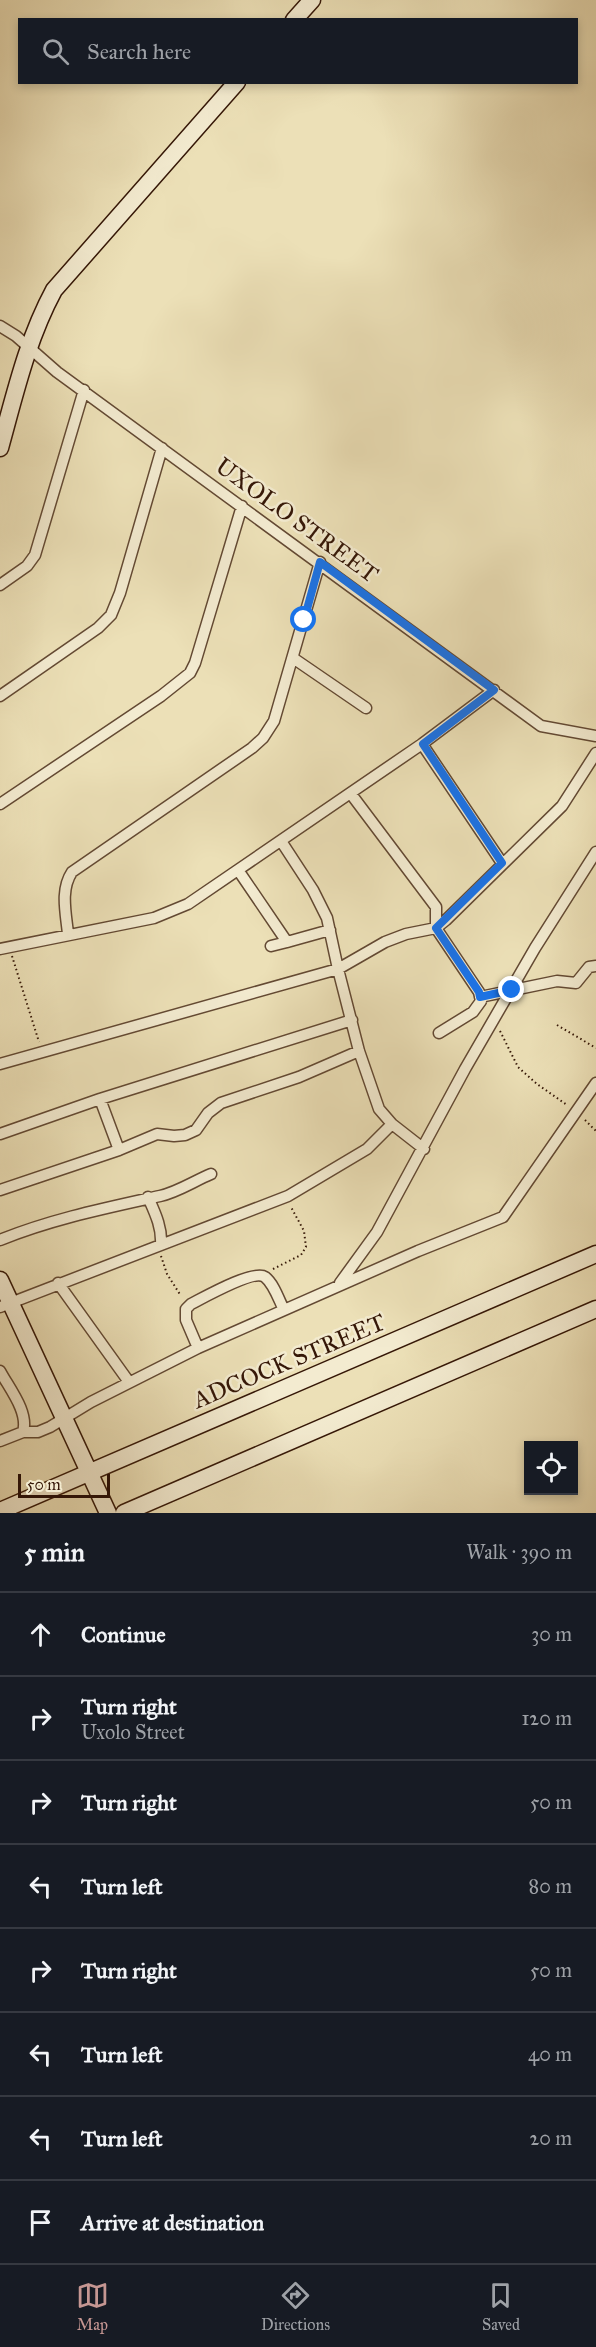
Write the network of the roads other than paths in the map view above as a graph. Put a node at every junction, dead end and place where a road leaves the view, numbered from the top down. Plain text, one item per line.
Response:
1 (312, 0) edge
2 (296, 18) edge
3 (235, 84) edge
4 (0, 326) edge
5 (28, 348) junction
6 (84, 390) junction
7 (0, 448) edge
8 (162, 448) junction
9 (242, 506) junction
10 (320, 562) junction
11 (0, 585) edge
12 (293, 658) junction
13 (494, 690) junction
14 (0, 696) edge
15 (366, 708) dead end
16 (596, 736) edge
17 (423, 744) junction
18 (596, 753) edge
19 (351, 794) junction
20 (0, 804) edge
21 (281, 841) junction
22 (596, 852) edge
23 (502, 863) junction
24 (238, 870) junction
25 (436, 928) junction
26 (330, 930) junction
27 (68, 934) junction
28 (287, 942) junction
29 (271, 946) dead end
30 (5, 948) edge
31 (596, 966) edge
32 (338, 969) junction
33 (512, 990) junction
34 (480, 997) junction
35 (352, 1020) junction
36 (439, 1033) dead end
37 (359, 1051) junction
38 (0, 1064) edge
39 (596, 1083) edge
40 (100, 1099) junction
41 (392, 1124) junction
42 (0, 1134) edge
43 (424, 1149) junction
44 (119, 1150) junction
45 (211, 1174) dead end
46 (0, 1190) edge
47 (148, 1197) junction
48 (0, 1240) edge
49 (161, 1244) junction
50 (596, 1254) edge
51 (0, 1280) edge
52 (58, 1283) junction
53 (338, 1286) junction
54 (5, 1304) edge
55 (596, 1309) edge
56 (284, 1310) junction
57 (198, 1348) junction
58 (0, 1371) edge
59 (129, 1382) junction
60 (64, 1416) junction
61 (23, 1432) junction
62 (0, 1442) edge
63 (90, 1473) junction
64 (0, 1511) edge
65 (108, 1513) edge
66 (124, 1513) edge

1 - 2 main road
3 - 5 main road
4 - 5 street, UXOLO STREET
5 - 6 street, UXOLO STREET
5 - 7 main road
6 - 8 street, UXOLO STREET
6 - 11 street
8 - 9 street, UXOLO STREET
8 - 14 street
9 - 10 street, UXOLO STREET
9 - 20 street
10 - 12 street
10 - 13 street, UXOLO STREET
12 - 15 street
12 - 27 street
13 - 16 street, UXOLO STREET
13 - 17 street
17 - 19 street
17 - 23 street
18 - 23 street
19 - 21 street
19 - 25 street
21 - 24 street
21 - 26 street
22 - 33 street
23 - 25 street
24 - 27 street
24 - 28 street
25 - 32 street
25 - 34 street
26 - 28 street
26 - 32 street
27 - 30 street
28 - 29 street
31 - 33 street
32 - 35 street
32 - 38 street
33 - 34 street
33 - 43 street
34 - 36 street
35 - 37 street
35 - 40 street
37 - 41 street
37 - 44 street
39 - 53 street
40 - 42 street
40 - 44 street
41 - 43 street
41 - 49 street
43 - 53 street
44 - 46 street
45 - 47 street
47 - 48 street
47 - 49 street
49 - 52 street
50 - 63 main road, ADCOCK STREET
51 - 54 main road
52 - 54 street
52 - 59 street
53 - 56 street
54 - 60 main road
55 - 66 main road
56 - 57 street
56 - 57 street
57 - 59 street
58 - 61 street
59 - 60 street
60 - 61 street
60 - 63 main road
61 - 62 street
63 - 64 main road, ADCOCK STREET
63 - 65 main road

